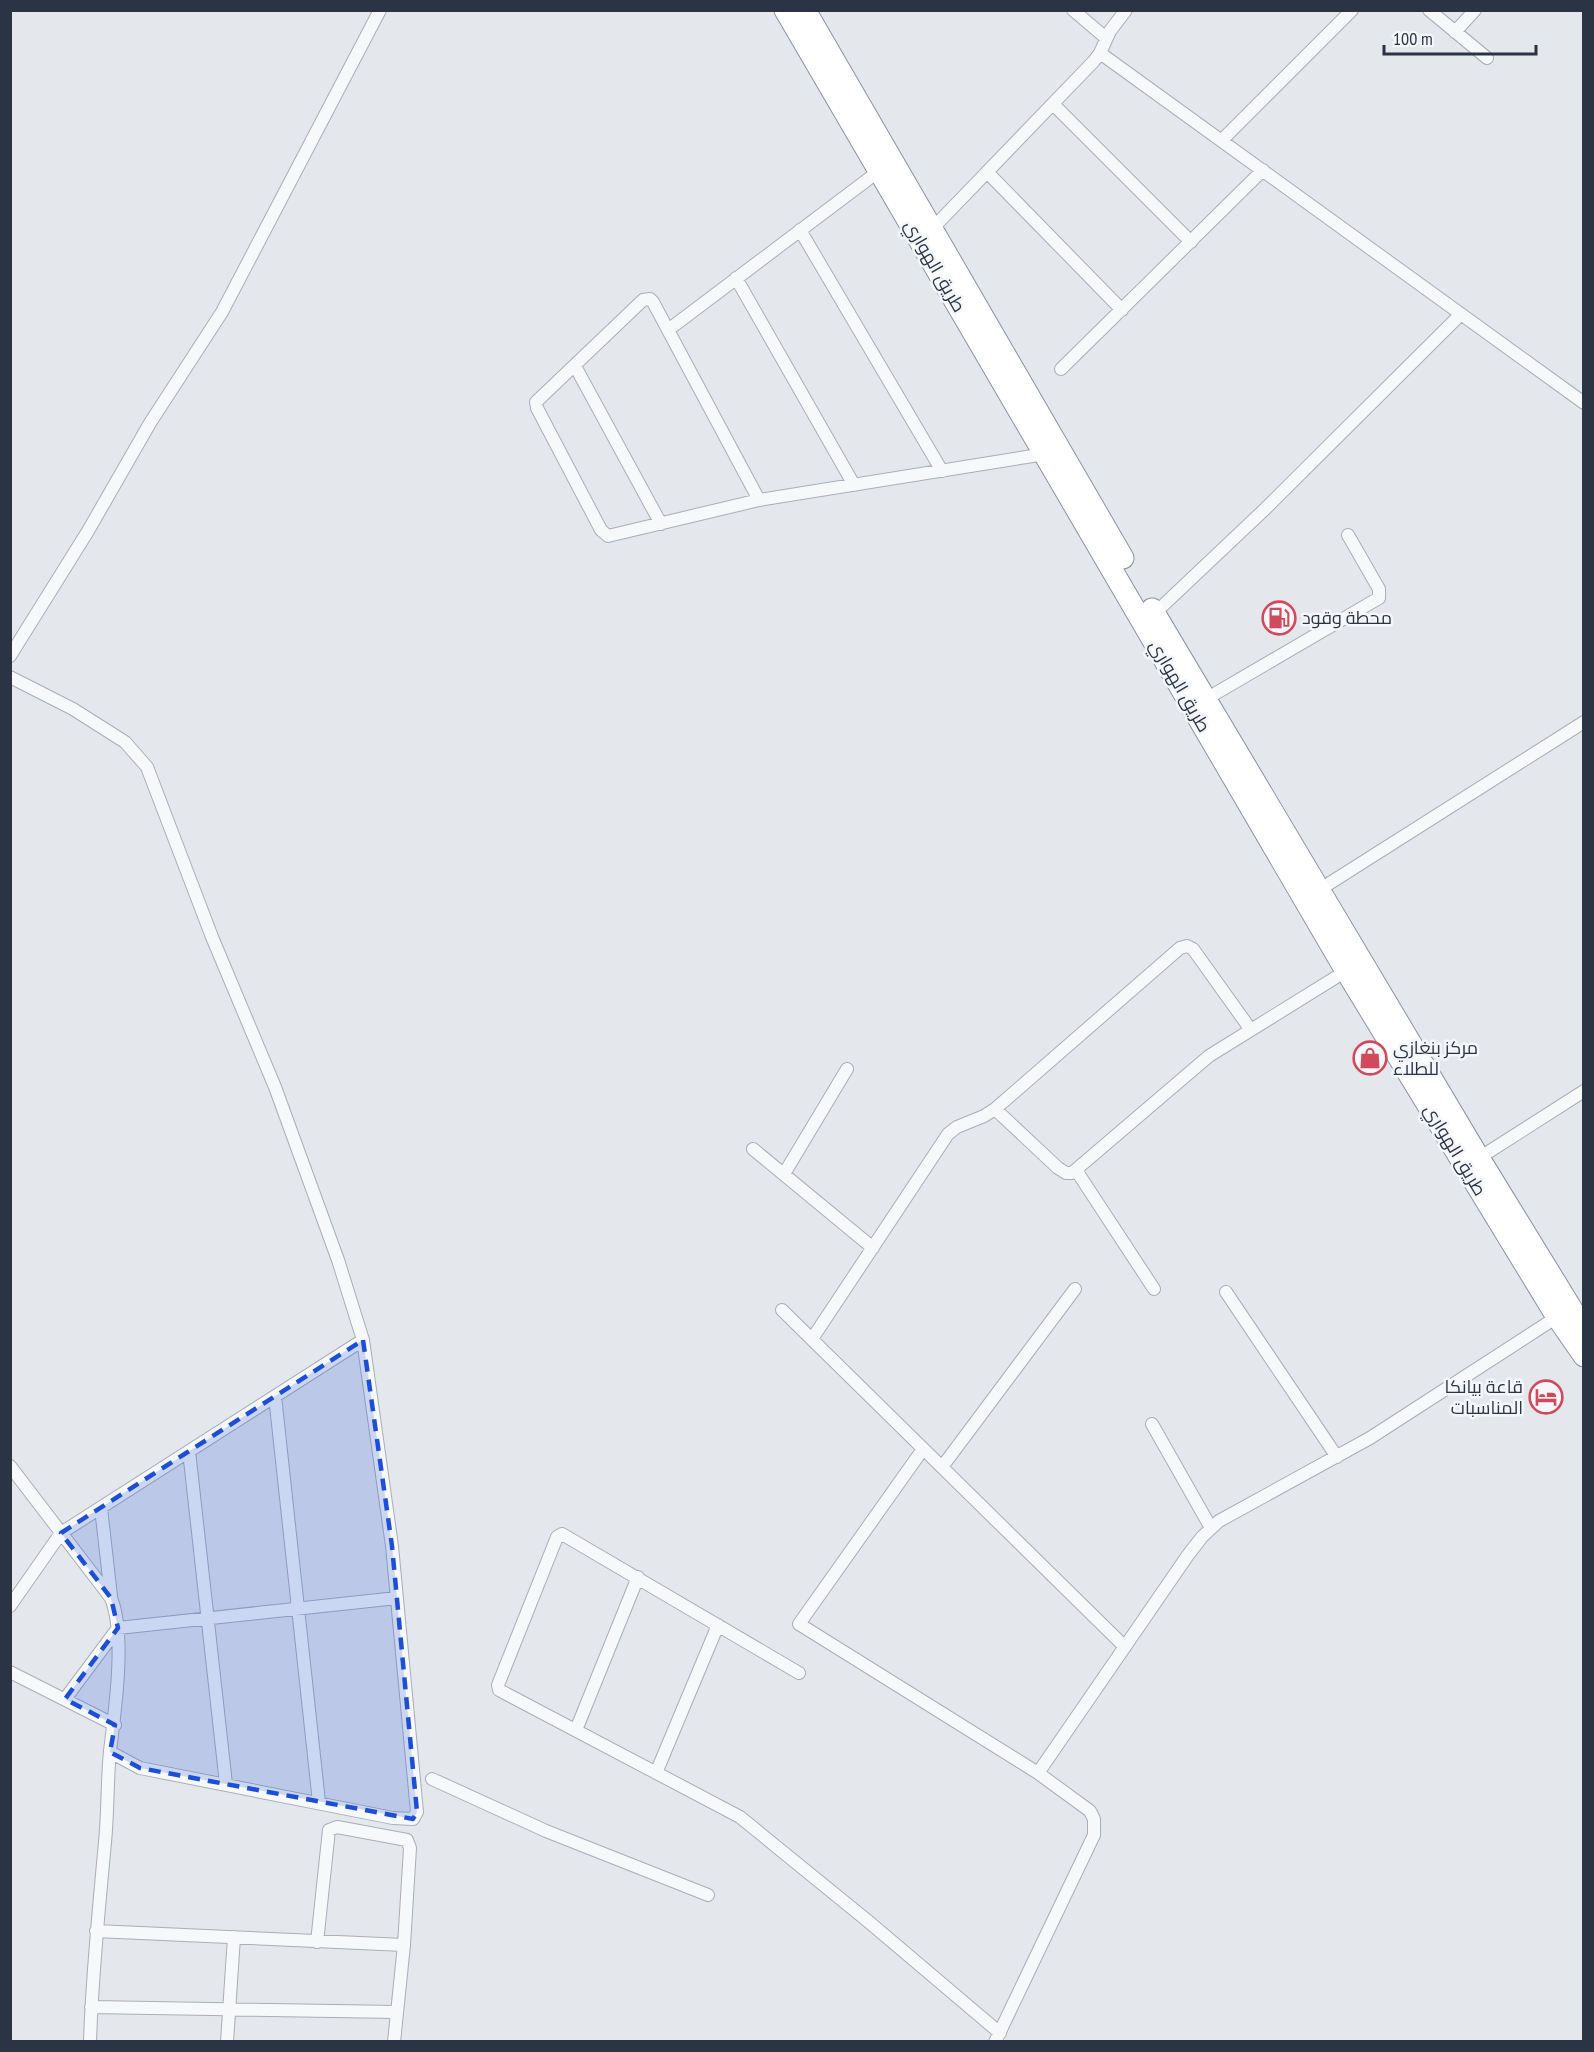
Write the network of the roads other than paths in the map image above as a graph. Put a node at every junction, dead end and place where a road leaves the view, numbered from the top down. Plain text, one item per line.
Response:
1 (380, 10) edge
2 (785, 10) edge
3 (805, 10) edge
4 (1073, 10) edge
5 (1126, 10) edge
6 (1352, 10) edge
7 (1429, 10) edge
8 (1475, 10) edge
9 (1455, 32) junction
10 (811, 37) junction
11 (1106, 38) junction
12 (1100, 52) junction
13 (1487, 58) dead end
14 (1053, 104) junction
15 (1222, 140) junction
16 (1263, 170) junction
17 (879, 171) junction
18 (988, 172) junction
19 (800, 230) junction
20 (932, 230) junction
21 (1191, 242) junction
22 (736, 278) junction
23 (1122, 310) junction
24 (1460, 315) junction
25 (668, 330) junction
26 (575, 366) junction
27 (1061, 369) dead end
28 (1584, 403) edge
29 (1045, 454) junction
30 (942, 471) junction
31 (854, 485) junction
32 (759, 500) junction
33 (661, 524) junction
34 (1348, 535) dead end
35 (1155, 613) junction
36 (10, 656) edge
37 (10, 676) edge
38 (1206, 699) junction
39 (1584, 722) edge
40 (1319, 890) junction
41 (1346, 971) junction
42 (1251, 1030) junction
43 (848, 1069) dead end
44 (1584, 1091) edge
45 (995, 1109) junction
46 (753, 1149) dead end
47 (1479, 1158) junction
48 (1076, 1170) junction
49 (784, 1174) junction
50 (873, 1248) junction
51 (1154, 1289) dead end
52 (1076, 1290) dead end
53 (1226, 1292) dead end
54 (782, 1310) dead end
55 (1557, 1317) junction
56 (1584, 1329) edge
57 (812, 1339) junction
58 (363, 1340) junction
59 (1584, 1356) edge
60 (275, 1396) junction
61 (1152, 1424) dead end
62 (923, 1449) junction
63 (189, 1451) junction
64 (1337, 1457) junction
65 (10, 1466) edge
66 (942, 1467) junction
67 (100, 1508) junction
68 (1211, 1528) junction
69 (61, 1533) junction
70 (638, 1577) junction
71 (111, 1598) junction
72 (397, 1598) junction
73 (10, 1606) edge
74 (298, 1609) junction
75 (207, 1618) junction
76 (718, 1625) junction
77 (118, 1629) junction
78 (1125, 1647) junction
79 (10, 1672) edge
80 (799, 1673) dead end
81 (64, 1699) junction
82 (115, 1725) junction
83 (576, 1730) junction
84 (110, 1752) junction
85 (656, 1773) junction
86 (1038, 1773) junction
87 (432, 1779) dead end
88 (226, 1784) junction
89 (319, 1802) junction
90 (708, 1895) dead end
91 (96, 1931) junction
92 (234, 1937) junction
93 (317, 1942) junction
94 (404, 1945) junction
95 (91, 2007) junction
96 (229, 2009) junction
97 (397, 2012) junction
98 (997, 2037) edge
99 (90, 2042) edge
100 (227, 2042) edge
101 (394, 2042) edge

1 - 36 street
2 - 10 highway, طريق الهواري
3 - 10 highway, طريق الهواري
4 - 11 street
5 - 11 street
6 - 15 street
7 - 9 street
8 - 9 street
9 - 13 street
10 - 17 highway, طريق الهواري
10 - 20 highway, طريق الهواري
11 - 12 street
12 - 14 street
12 - 15 street
14 - 18 street
14 - 21 street
15 - 16 street
16 - 21 street
16 - 24 street
17 - 19 street
17 - 29 highway, طريق الهواري
18 - 20 street
18 - 23 street
19 - 22 street
19 - 30 street
20 - 35 highway, طريق الهواري
21 - 23 street
22 - 25 street
22 - 31 street
23 - 27 street
24 - 28 street
24 - 35 street
25 - 26 street
25 - 32 street
26 - 33 street
26 - 33 street
29 - 30 street
29 - 41 highway, طريق الهواري
30 - 31 street
31 - 32 street
32 - 33 street
34 - 38 street
35 - 38 highway, طريق الهواري
37 - 58 street
38 - 40 highway, طريق الهواري
39 - 40 street
40 - 47 highway, طريق الهواري
41 - 42 street
41 - 55 highway, طريق الهواري
42 - 45 street
42 - 48 street
43 - 49 street
44 - 47 street
45 - 48 street
45 - 50 street
46 - 49 street
47 - 56 highway, طريق الهواري
48 - 51 street
49 - 50 street
50 - 57 street
52 - 66 street
53 - 64 street
54 - 57 street
55 - 59 highway, طريق الهواري
55 - 64 street
57 - 62 street
58 - 60 street
58 - 72 street
60 - 63 street
60 - 74 street
61 - 68 street
62 - 66 street
62 - 86 street
63 - 67 street
63 - 75 street
64 - 68 street
65 - 69 street
66 - 78 street
67 - 69 street
67 - 71 street
68 - 78 street
69 - 71 street
69 - 73 street
70 - 76 street
70 - 83 street
70 - 83 street
71 - 77 street
72 - 74 street
72 - 89 street
74 - 75 street
74 - 89 street
75 - 77 street
75 - 88 street
76 - 80 street
76 - 85 street
77 - 81 street
77 - 82 street
78 - 86 street
79 - 81 street
81 - 82 street
82 - 84 street
83 - 85 street
84 - 88 street
84 - 91 street
85 - 98 street
86 - 98 street
87 - 90 street
88 - 89 street
91 - 92 street
91 - 95 street
92 - 93 street
92 - 96 street
93 - 94 street
93 - 94 street
94 - 97 street
95 - 96 street
95 - 99 street
96 - 97 street
96 - 100 street
97 - 101 street

